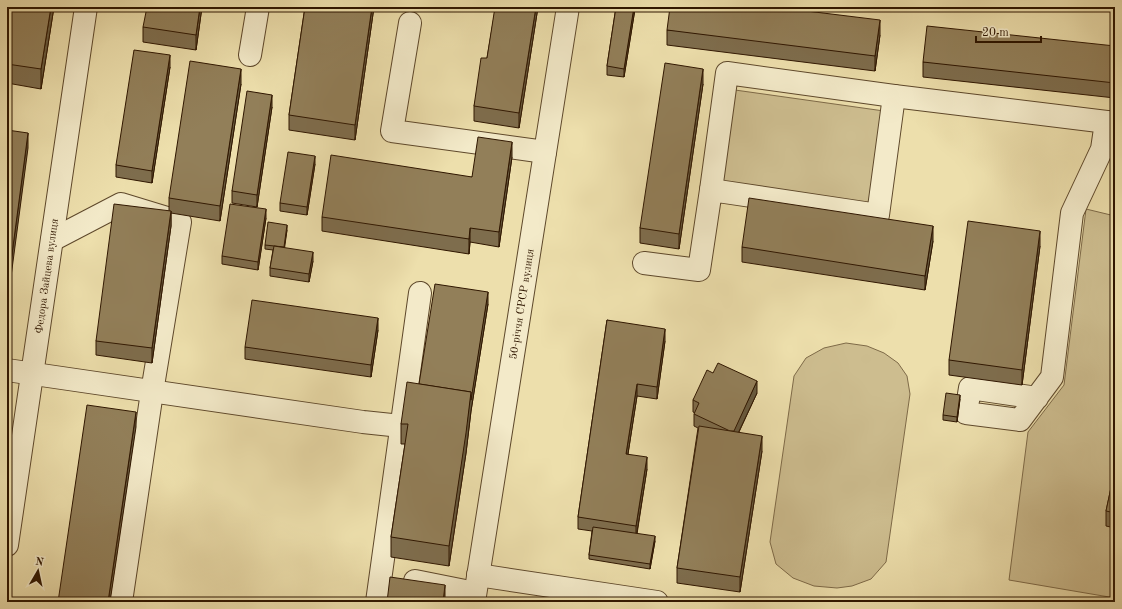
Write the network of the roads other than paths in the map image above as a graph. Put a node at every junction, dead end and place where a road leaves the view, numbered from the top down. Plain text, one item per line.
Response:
1 (86, 7) edge
2 (258, 7) edge
3 (568, 7) edge
4 (410, 23) dead end
5 (250, 54) dead end
6 (894, 96) junction
7 (1111, 123) edge
8 (545, 152) junction
9 (711, 190) junction
10 (52, 240) junction
11 (644, 263) dead end
12 (420, 293) dead end
13 (7, 370) edge
14 (32, 374) junction
15 (152, 392) junction
16 (1037, 398) dead end
17 (401, 426) junction
18 (7, 545) edge
19 (381, 575) junction
20 (476, 590) edge
21 (121, 602) edge
22 (377, 602) edge
23 (657, 602) edge

1 - 10 street, Федора Зайцева вулиця
2 - 5 street
3 - 8 street, 50-річчя СРСР вулиця
4 - 8 street
6 - 7 street
6 - 9 street
6 - 9 street
7 - 16 street
8 - 20 street, 50-річчя СРСР вулиця
9 - 11 street
10 - 14 street, Федора Зайцева вулиця
10 - 15 street
12 - 17 street
13 - 14 street
14 - 15 street
14 - 18 street, Федора Зайцева вулиця
15 - 17 street
15 - 21 street
17 - 19 street
19 - 20 street
19 - 22 street
20 - 23 street

